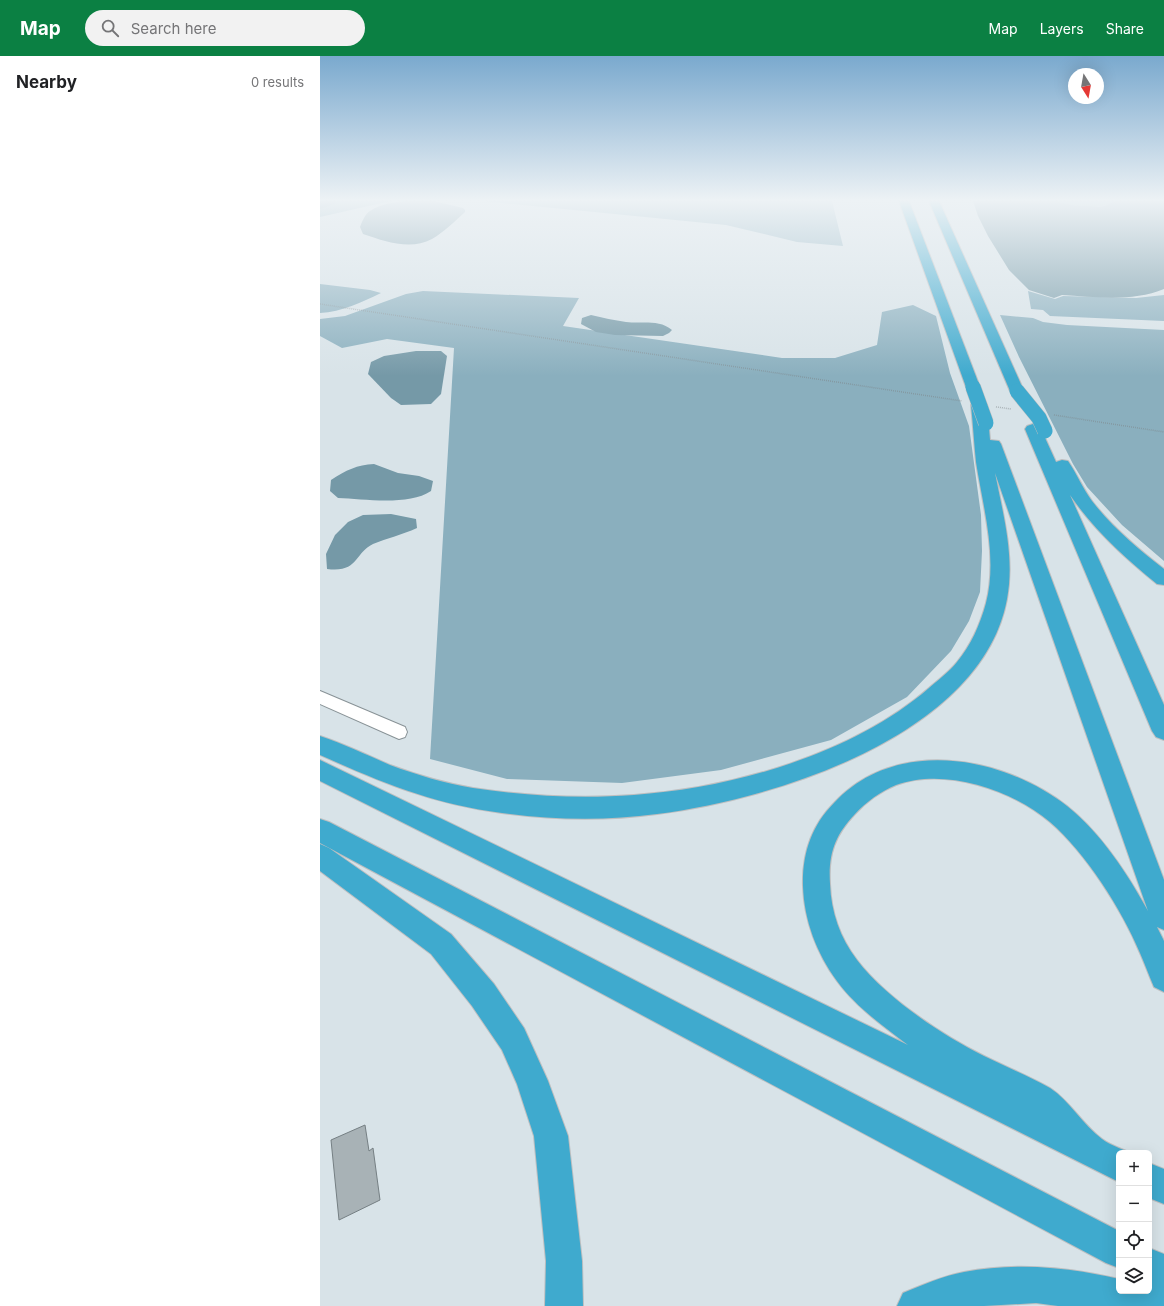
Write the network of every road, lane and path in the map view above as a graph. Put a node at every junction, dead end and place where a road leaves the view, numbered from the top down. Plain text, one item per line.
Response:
1 (926, 259) edge
2 (959, 259) edge
3 (320, 304) edge
4 (963, 402) dead end
5 (1018, 410) dead end
6 (985, 415) junction
7 (1043, 425) junction
8 (1164, 432) edge
9 (1164, 579) edge
10 (320, 697) edge
11 (1164, 731) edge
12 (399, 732) dead end
13 (320, 745) edge
14 (320, 770) edge
15 (320, 830) edge
16 (320, 856) edge
17 (1164, 917) edge
18 (1164, 977) edge
19 (1089, 1149) junction
20 (1116, 1162) edge
21 (1152, 1181) edge
22 (1164, 1187) edge
23 (1116, 1248) edge
24 (1152, 1268) edge
25 (1164, 1275) edge
26 (564, 1306) edge
27 (916, 1306) edge
28 (1156, 1306) edge

1 - 6 highway, bridge
2 - 7 highway, bridge
3 - 4 path
5 - 6 path
6 - 13 highway
6 - 17 highway
7 - 8 path
7 - 9 highway
7 - 11 highway
10 - 12 street
14 - 19 highway
15 - 23 highway
16 - 26 highway
18 - 19 highway
19 - 20 highway
21 - 22 highway
24 - 25 highway
27 - 28 highway

